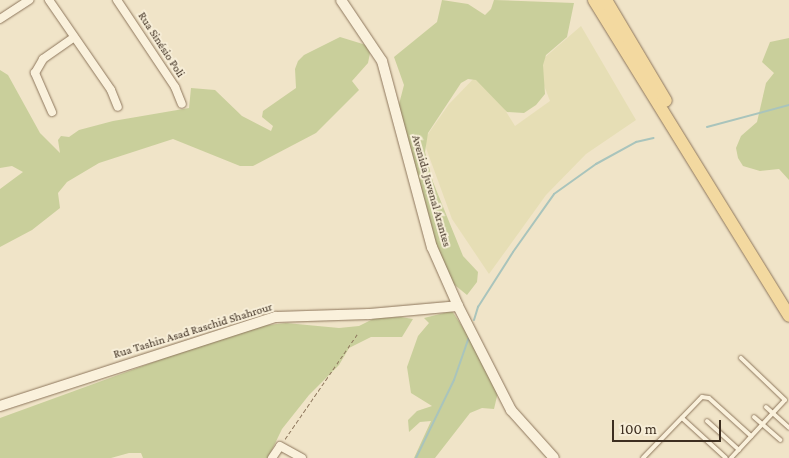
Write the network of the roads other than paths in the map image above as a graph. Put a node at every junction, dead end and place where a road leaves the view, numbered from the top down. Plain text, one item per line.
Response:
1 (29, 0) edge
2 (49, 0) edge
3 (117, 0) edge
4 (341, 0) edge
5 (594, 0) edge
6 (606, 0) edge
7 (0, 19) edge
8 (74, 37) junction
9 (182, 104) dead end
10 (118, 107) dead end
11 (52, 112) dead end
12 (789, 301) edge
13 (458, 306) junction
14 (789, 316) edge
15 (741, 358) dead end
16 (0, 406) edge
17 (766, 407) dead end
18 (773, 413) junction
19 (754, 417) dead end
20 (682, 418) junction
21 (707, 421) dead end
22 (762, 425) junction
23 (789, 428) edge
24 (751, 436) junction
25 (780, 440) dead end
26 (739, 450) junction
27 (272, 458) edge
28 (302, 458) edge
29 (554, 458) edge
30 (643, 458) edge
31 (726, 458) edge
32 (731, 458) edge

1 - 7 street
2 - 8 street
3 - 9 street, Rua Sinésio Poli
4 - 13 street, Avenida Juvenal Arantes
5 - 14 main road
6 - 12 main road
8 - 10 street
8 - 11 street
13 - 16 street, Rua Tashin Asad Raschid Shahrour
13 - 29 street, Avenida Juvenal Arantes
15 - 18 lane
17 - 18 lane
18 - 22 lane
18 - 23 lane
19 - 22 lane
20 - 24 lane
20 - 30 lane
20 - 31 lane
21 - 26 lane
22 - 24 lane
22 - 25 lane
24 - 26 lane
26 - 32 lane
27 - 28 street

